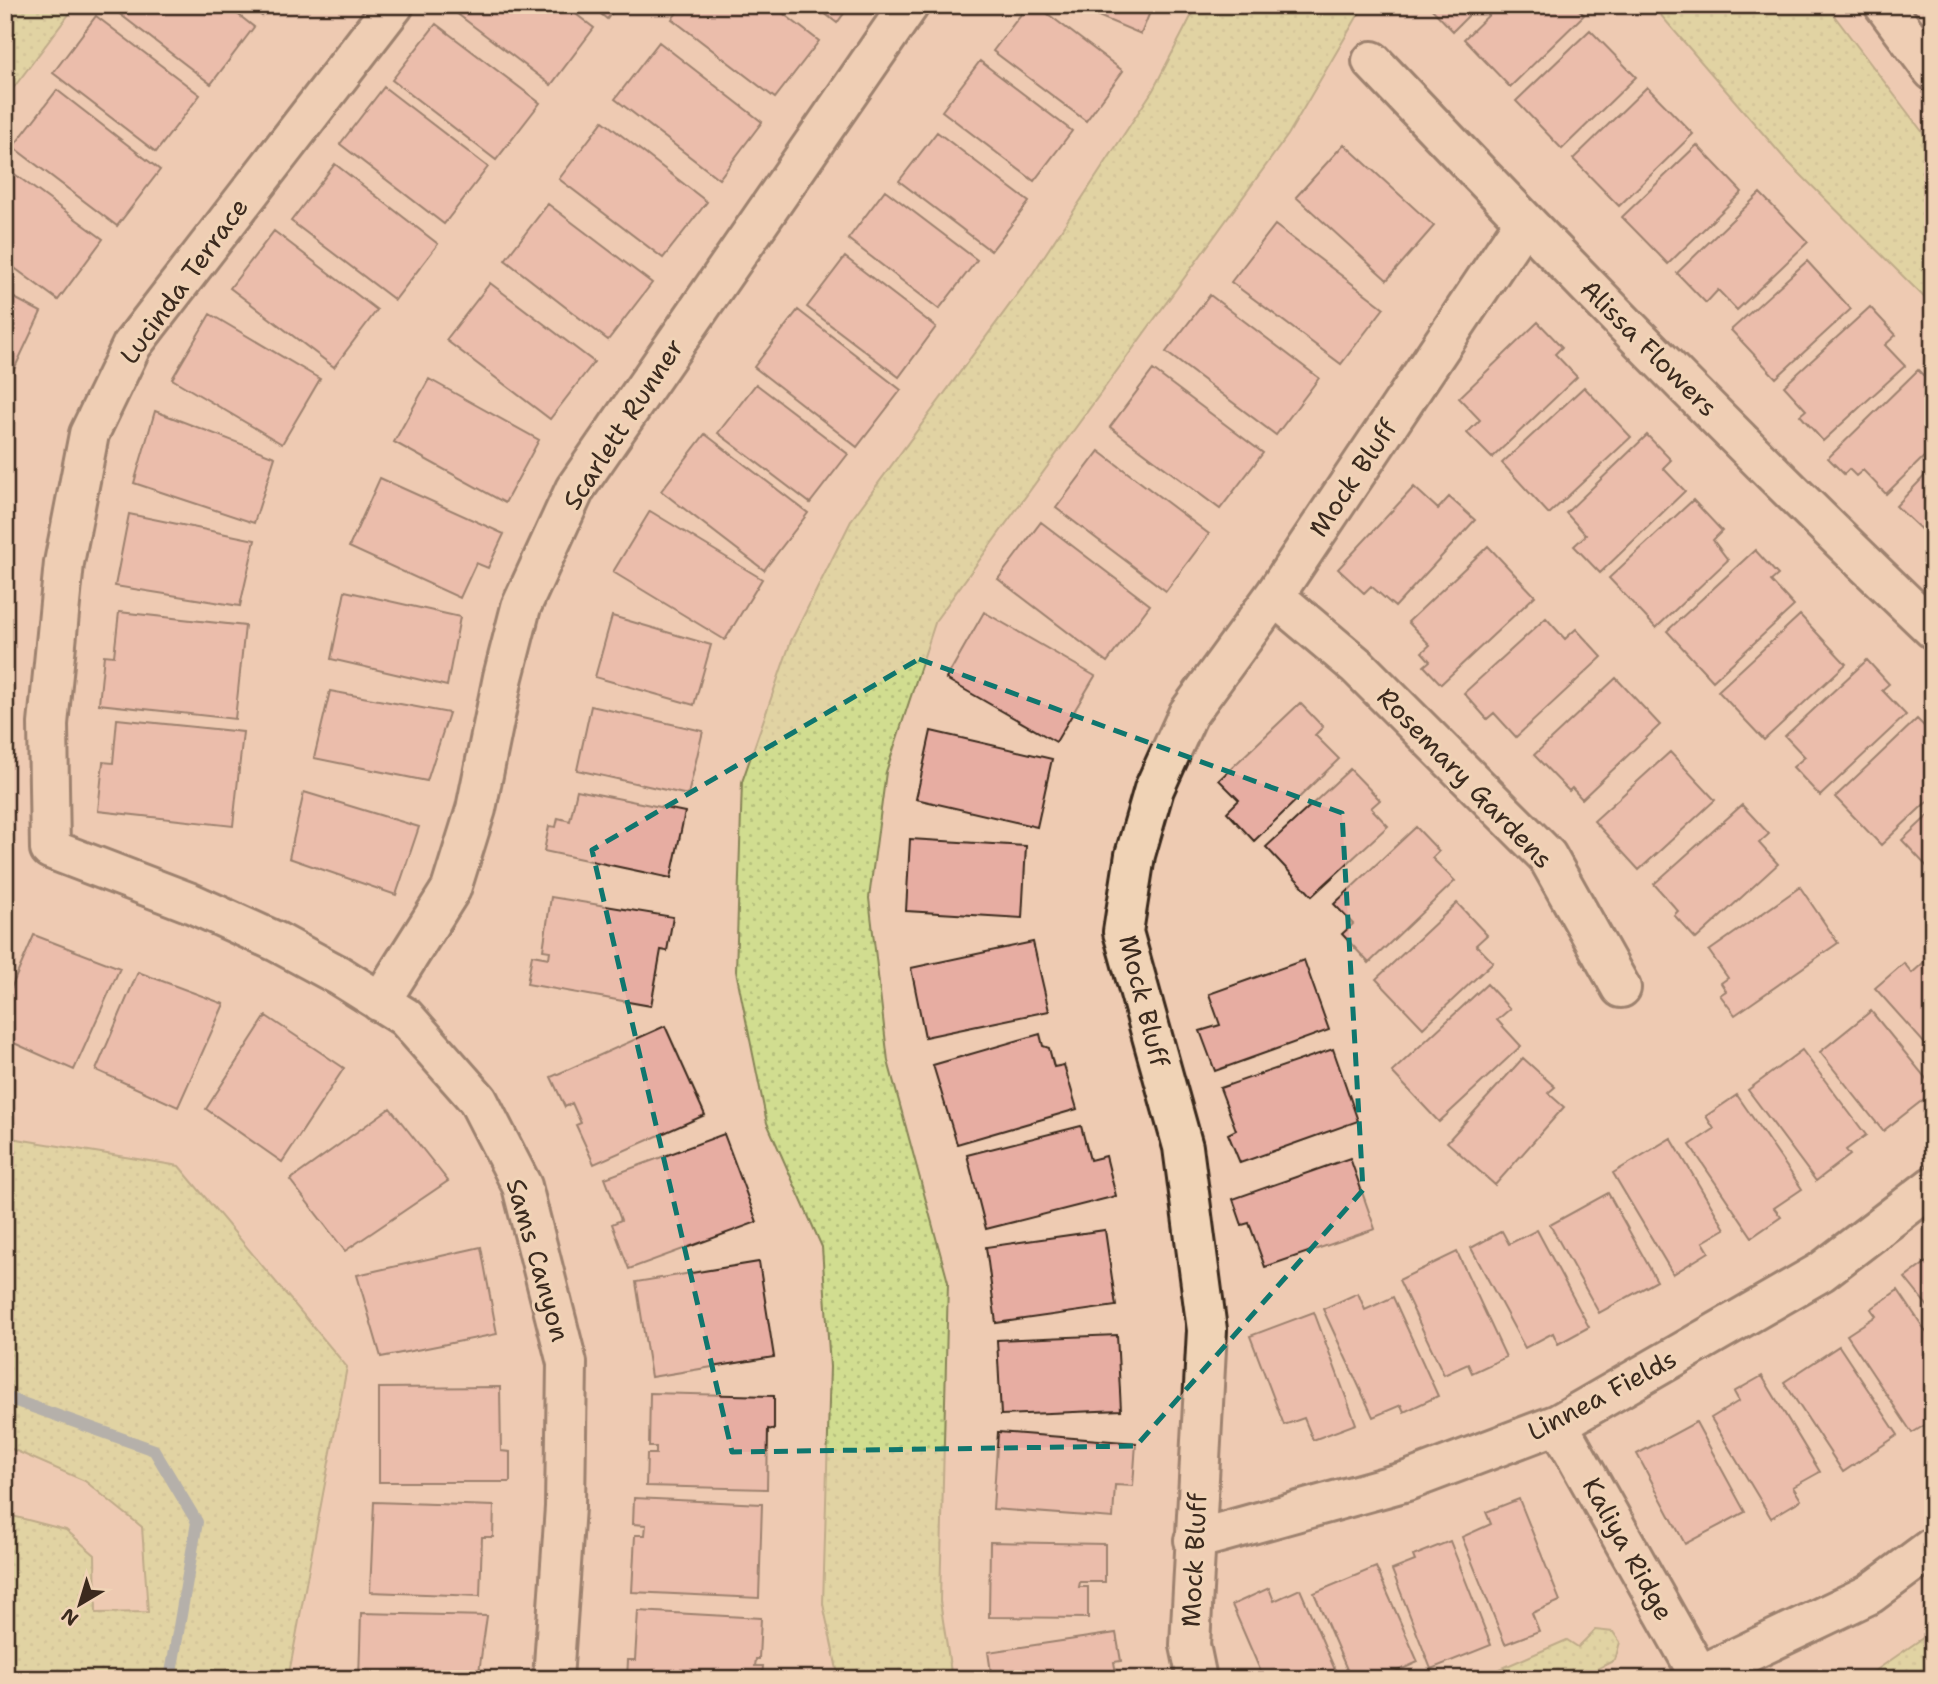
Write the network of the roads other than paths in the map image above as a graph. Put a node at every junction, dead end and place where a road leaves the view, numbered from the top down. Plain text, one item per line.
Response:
1 (394, 5) edge
2 (909, 5) edge
3 (1884, 5) edge
4 (1372, 61) dead end
5 (1933, 71) edge
6 (1524, 222) junction
7 (1274, 596) junction
8 (1933, 629) edge
9 (50, 849) joint
10 (1621, 988) dead end
11 (380, 1002) junction
12 (1933, 1186) edge
13 (1558, 1424) junction
14 (1194, 1540) junction
15 (1933, 1547) edge
16 (1695, 1677) edge
17 (553, 1679) edge
18 (1197, 1679) edge

1 - 9 street, Lucinda Terrace
2 - 11 street, Scarlett Runner
3 - 5 street
4 - 6 street, Alissa Flowers
6 - 7 street, Mock Bluff
6 - 8 street, Alissa Flowers
7 - 10 street, Rosemary Gardens
7 - 14 street, Mock Bluff
9 - 11 street, Sams Canyon
11 - 17 street, Sams Canyon
12 - 13 street, Linnea Fields
13 - 14 street, Linnea Fields
13 - 16 street, Kaliya Ridge
14 - 18 street, Mock Bluff
15 - 16 street

